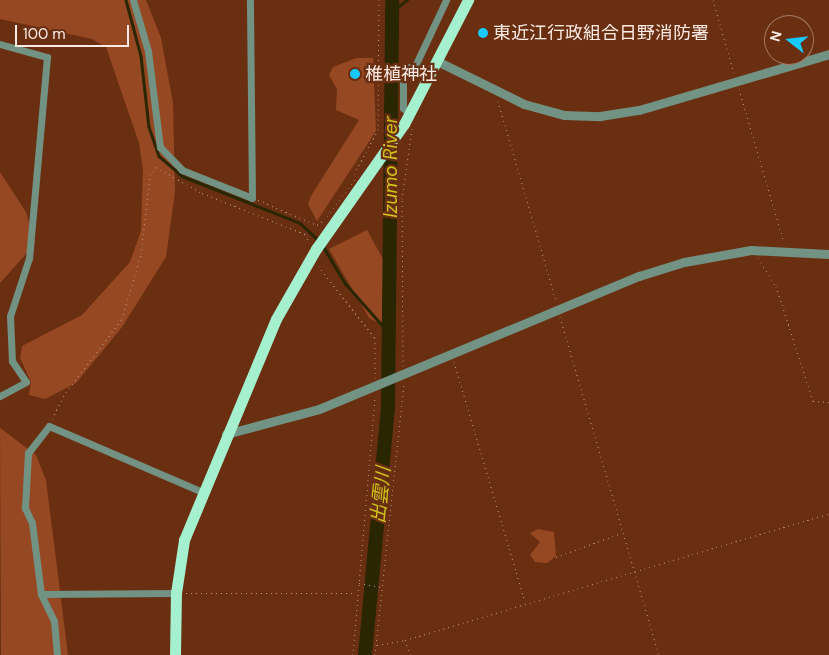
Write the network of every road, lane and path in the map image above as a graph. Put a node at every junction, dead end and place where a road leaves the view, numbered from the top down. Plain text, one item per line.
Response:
1 (133, 0) edge
2 (250, 0) edge
3 (379, 0) edge
4 (446, 0) edge
5 (468, 0) edge
6 (713, 0) edge
7 (0, 44) edge
8 (829, 54) edge
9 (439, 62) junction
10 (374, 68) dead end
11 (379, 68) junction
12 (401, 68) dead end
13 (737, 82) junction
14 (497, 90) junction
15 (407, 119) junction
16 (354, 174) junction
17 (366, 181) junction
18 (252, 198) junction
19 (312, 250) junction
20 (751, 250) junction
21 (787, 251) junction
22 (829, 254) edge
23 (306, 265) junction
24 (558, 310) junction
25 (452, 354) junction
26 (403, 374) junction
27 (375, 386) junction
28 (0, 396) edge
29 (829, 402) edge
30 (49, 426) junction
31 (226, 434) junction
32 (202, 492) junction
33 (829, 514) edge
34 (623, 533) junction
35 (556, 557) dead end
36 (634, 572) junction
37 (359, 583) junction
38 (381, 586) junction
39 (355, 593) junction
40 (41, 594) junction
41 (176, 594) junction
42 (526, 604) junction
43 (405, 640) junction
44 (376, 645) junction
45 (57, 655) edge
46 (176, 655) edge
47 (353, 655) edge
48 (375, 655) edge
49 (410, 655) edge
50 (659, 655) edge

1 - 18 street
2 - 18 street
3 - 11 path
4 - 15 street
5 - 9 highway
6 - 13 path
7 - 28 street
8 - 13 street
9 - 14 street
9 - 15 highway
10 - 11 path
11 - 12 path
11 - 16 path
13 - 14 street
13 - 21 path
14 - 24 path
15 - 17 highway
15 - 26 path
16 - 17 path
16 - 18 path
17 - 19 highway
19 - 23 highway
19 - 30 path
20 - 21 street
20 - 24 street
20 - 29 path
21 - 22 street
23 - 27 path
23 - 31 highway
24 - 25 street
24 - 34 path
25 - 26 street
25 - 42 path
26 - 27 street
26 - 38 path
27 - 31 street
27 - 37 path
30 - 32 street
30 - 40 street
31 - 32 highway
32 - 41 highway
33 - 36 path
34 - 35 path
34 - 36 path
36 - 42 path
36 - 50 path
37 - 38 path
37 - 39 path
38 - 44 path
39 - 41 path
39 - 47 path
40 - 41 street
40 - 45 street
41 - 46 highway
42 - 43 path
43 - 44 path
43 - 49 path
44 - 48 path

